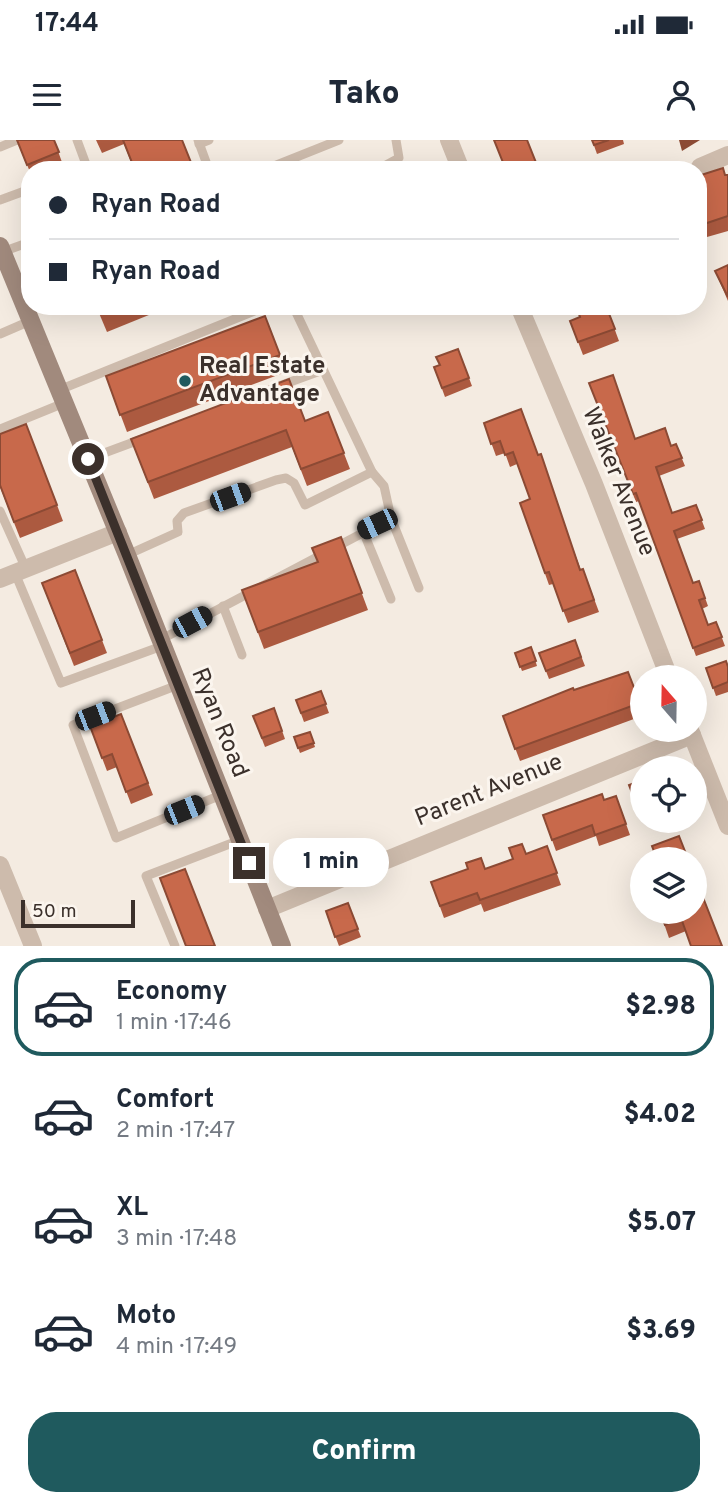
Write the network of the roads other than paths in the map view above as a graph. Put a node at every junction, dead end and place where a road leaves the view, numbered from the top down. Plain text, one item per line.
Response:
1 (18, 140) edge
2 (77, 140) edge
3 (209, 140) edge
4 (339, 140) edge
5 (396, 140) edge
6 (449, 140) edge
7 (198, 142) edge
8 (0, 147) edge
9 (728, 155) edge
10 (85, 161) edge
11 (205, 161) edge
12 (286, 161) edge
13 (394, 161) edge
14 (457, 161) edge
15 (707, 164) edge
16 (21, 192) edge
17 (0, 200) edge
18 (21, 244) edge
19 (1, 249) edge
20 (21, 299) edge
21 (28, 315) edge
22 (246, 315) edge
23 (297, 315) edge
24 (523, 315) edge
25 (30, 321) junction
26 (0, 334) edge
27 (323, 370) junction
28 (273, 389) edge
29 (62, 396) junction
30 (0, 429) edge
31 (147, 437) edge
32 (88, 459) junction
33 (372, 472) junction
34 (0, 511) edge
35 (391, 518) junction
36 (363, 531) junction
37 (118, 532) junction
38 (127, 555) junction
39 (14, 574) edge
40 (419, 588) dead end
41 (391, 599) dead end
42 (223, 606) junction
43 (161, 643) junction
44 (242, 655) dead end
45 (664, 665) edge
46 (178, 685) junction
47 (667, 742) edge
48 (695, 742) edge
49 (221, 795) junction
50 (728, 826) edge
51 (240, 840) junction
52 (0, 865) edge
53 (267, 909) junction
54 (33, 946) edge
55 (175, 946) edge
56 (282, 946) edge

1 - 8 lane
2 - 10 lane
3 - 7 lane
4 - 12 lane
5 - 13 lane
6 - 14 street
7 - 11 lane
9 - 15 street
16 - 17 lane
18 - 19 lane
19 - 20 main road, Ryan Road
21 - 25 main road, Ryan Road
22 - 29 lane
23 - 27 lane
24 - 45 street, Walker Avenue
25 - 26 lane
25 - 29 main road, Ryan Road
27 - 28 lane
27 - 33 lane
29 - 30 lane
29 - 32 main road, Ryan Road
31 - 32 lane
32 - 37 main road, Ryan Road
33 - 35 lane
33 - 38 lane
34 - 39 lane
35 - 36 lane
35 - 40 lane
36 - 41 lane
36 - 42 lane
37 - 38 main road, Ryan Road
37 - 39 street
38 - 43 main road, Ryan Road
39 - 43 lane
42 - 43 lane
42 - 44 lane
43 - 46 main road, Ryan Road
46 - 49 main road, Ryan Road
46 - 49 lane
47 - 53 street, Parent Avenue
48 - 50 street
49 - 51 main road, Ryan Road
51 - 53 main road, Ryan Road
51 - 55 lane
52 - 54 street
53 - 56 main road, Ryan Road

